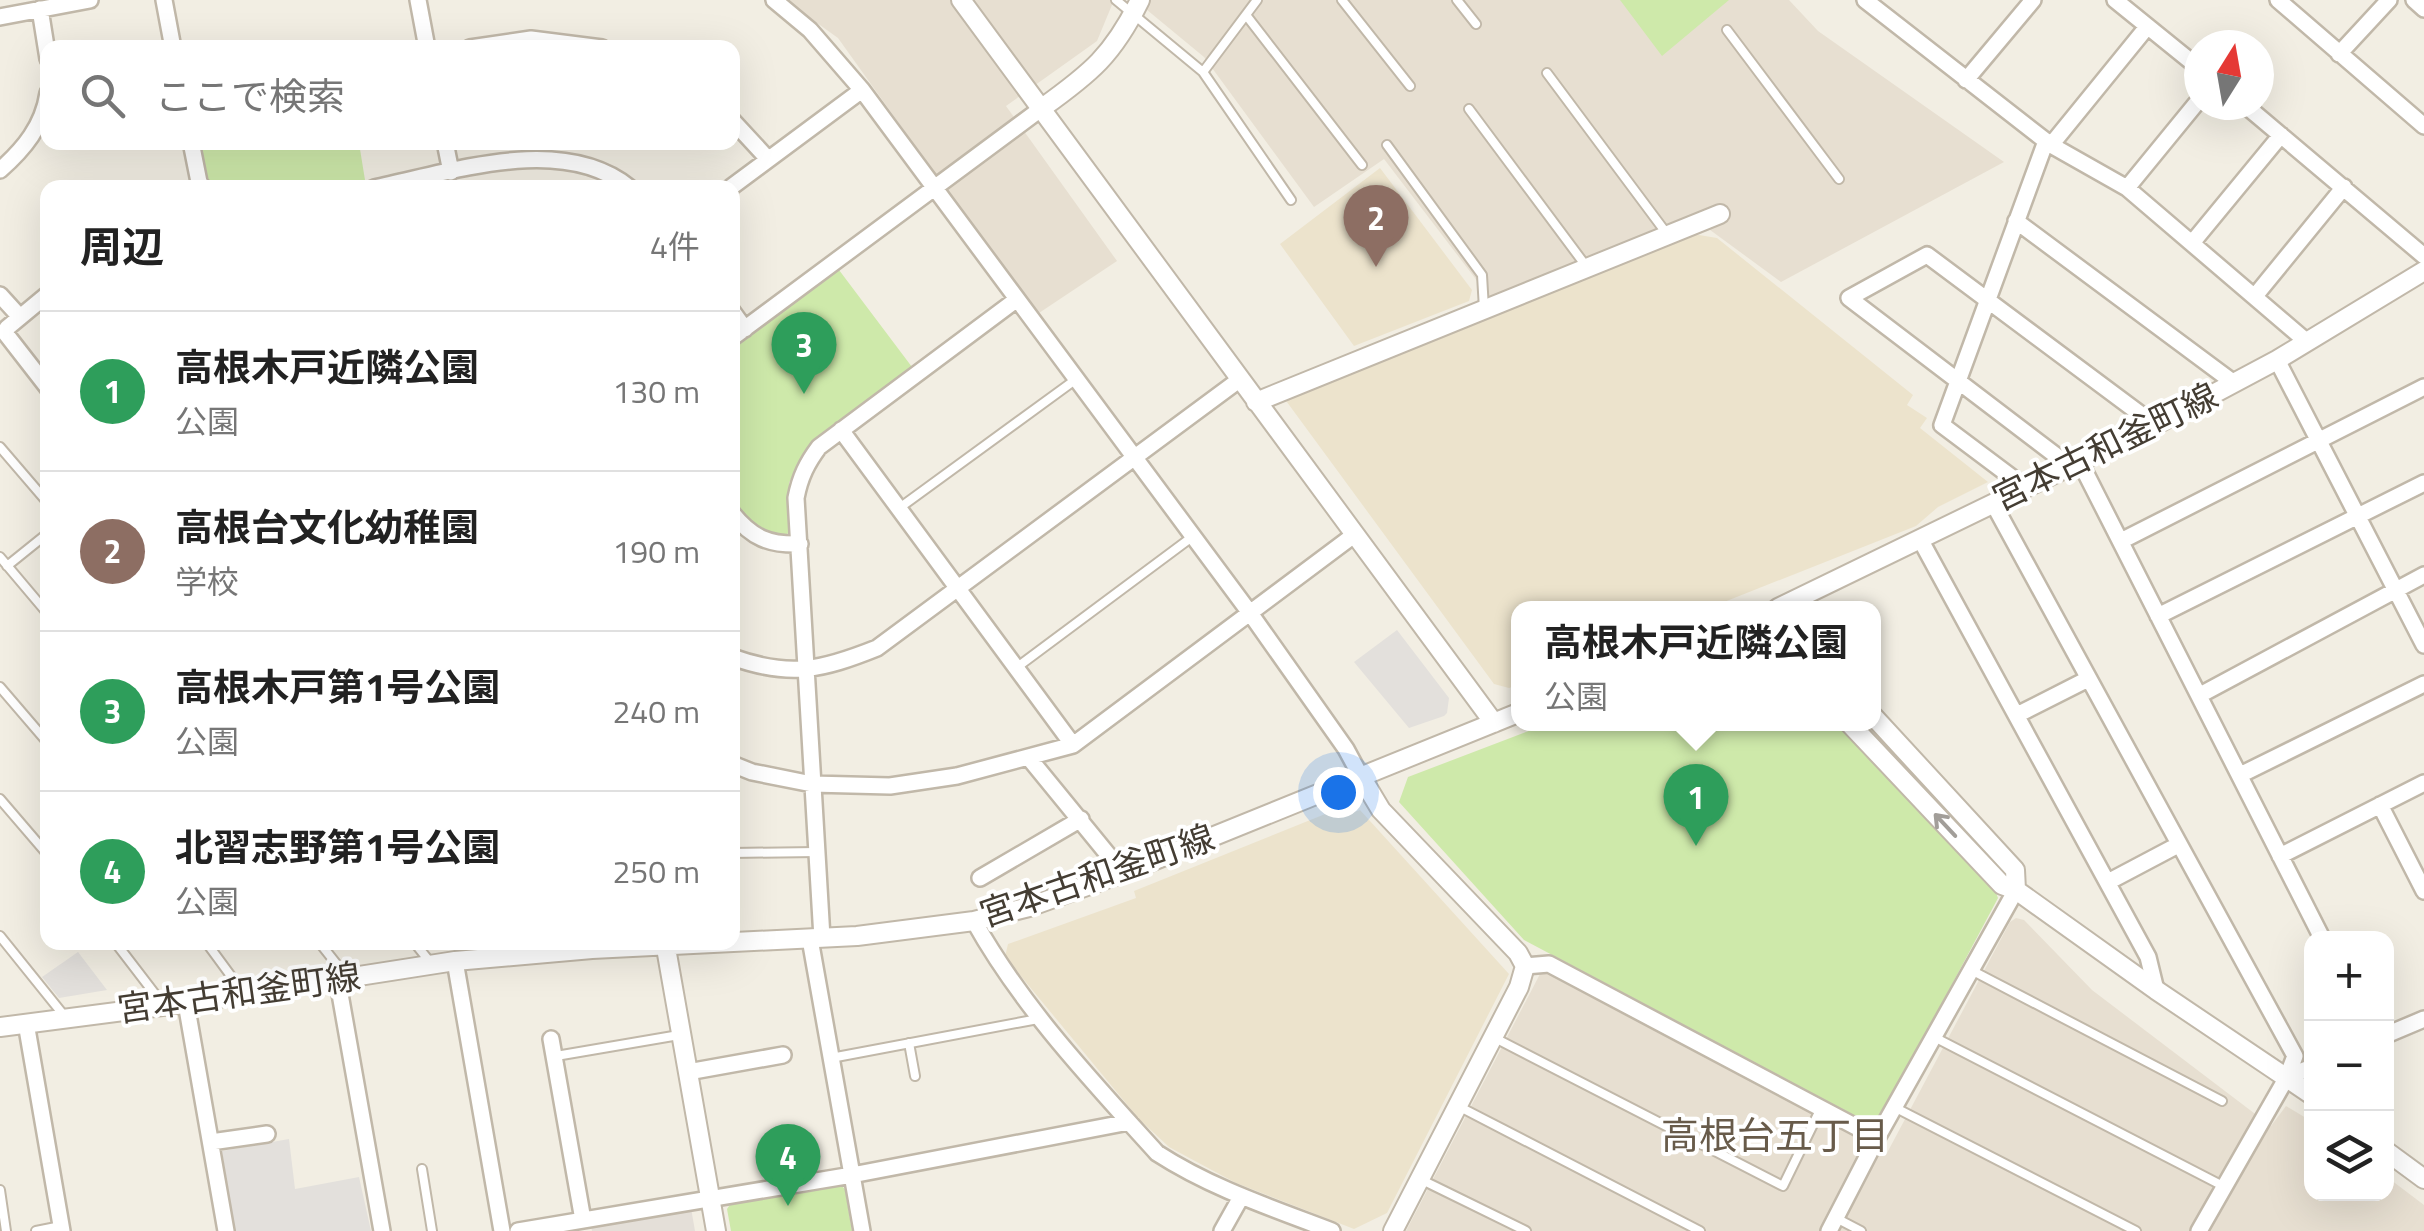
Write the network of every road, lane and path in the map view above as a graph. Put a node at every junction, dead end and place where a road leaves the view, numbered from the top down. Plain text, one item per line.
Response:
1 (90, 0) edge
2 (164, 0) edge
3 (418, 0) edge
4 (774, 0) edge
5 (961, 0) edge
6 (1116, 0) edge
7 (1258, 0) edge
8 (1342, 0) edge
9 (1458, 0) edge
10 (1865, 0) edge
11 (1892, 0) edge
12 (2033, 0) edge
13 (2115, 0) edge
14 (2278, 0) edge
15 (2388, 0) edge
16 (2414, 0) edge
17 (1137, 7) edge
18 (2424, 9) edge
19 (40, 10) junction
20 (1880, 14) junction
21 (1246, 15) junction
22 (0, 18) edge
23 (1476, 24) dead end
24 (2147, 27) junction
25 (1727, 30) dead end
26 (45, 40) edge
27 (172, 40) edge
28 (426, 40) edge
29 (2340, 54) junction
30 (2184, 56) edge
31 (1203, 72) junction
32 (1547, 74) dead end
33 (1966, 80) junction
34 (1410, 86) dead end
35 (862, 90) junction
36 (1042, 108) junction
37 (1469, 109) dead end
38 (2184, 119) edge
39 (2262, 120) edge
40 (40, 121) edge
41 (2424, 126) edge
42 (740, 129) edge
43 (2280, 135) junction
44 (2048, 143) junction
45 (1387, 145) dead end
46 (192, 150) edge
47 (447, 150) edge
48 (768, 159) junction
49 (1362, 165) dead end
50 (0, 170) edge
51 (451, 172) junction
52 (1839, 179) dead end
53 (196, 180) edge
54 (415, 180) edge
55 (618, 180) edge
56 (740, 180) edge
57 (2344, 187) junction
58 (935, 188) junction
59 (2128, 188) junction
60 (1291, 200) dead end
61 (1720, 214) dead end
62 (2016, 221) junction
63 (1668, 236) junction
64 (2192, 243) junction
65 (2424, 256) edge
66 (1587, 268) junction
67 (2424, 272) edge
68 (0, 295) edge
69 (2255, 296) junction
70 (1016, 300) junction
71 (1987, 300) junction
72 (40, 301) edge
73 (1484, 310) junction
74 (9, 327) edge
75 (740, 333) edge
76 (2306, 341) junction
77 (2277, 360) junction
78 (40, 378) edge
79 (1958, 378) junction
80 (1075, 380) junction
81 (1239, 380) junction
82 (2234, 383) junction
83 (2424, 386) edge
84 (1256, 402) junction
85 (2155, 425) junction
86 (842, 430) junction
87 (2319, 440) junction
88 (0, 446) edge
89 (1135, 460) junction
90 (2076, 465) junction
91 (2424, 483) edge
92 (2026, 488) junction
93 (40, 494) edge
94 (1993, 503) junction
95 (898, 509) junction
96 (2359, 517) junction
97 (740, 520) edge
98 (1354, 536) junction
99 (1192, 537) junction
100 (1920, 538) junction
101 (40, 539) edge
102 (2121, 541) junction
103 (800, 544) junction
104 (0, 557) edge
105 (7, 566) junction
106 (2424, 575) edge
107 (957, 588) junction
108 (2395, 590) junction
109 (1792, 601) edge
110 (40, 605) edge
111 (1250, 613) junction
112 (2158, 616) junction
113 (2424, 646) edge
114 (740, 660) edge
115 (1016, 668) junction
116 (804, 671) junction
117 (2088, 680) junction
118 (2424, 684) edge
119 (0, 687) edge
120 (2200, 695) junction
121 (2017, 715) junction
122 (1511, 716) edge
123 (1494, 723) junction
124 (1881, 724) edge
125 (1857, 731) edge
126 (40, 734) edge
127 (1073, 744) junction
128 (1029, 758) junction
129 (740, 767) edge
130 (1360, 775) junction
131 (2240, 775) junction
132 (2424, 783) edge
133 (812, 784) junction
134 (0, 799) edge
135 (2380, 805) junction
136 (1081, 819) junction
137 (40, 844) edge
138 (2178, 844) junction
139 (817, 852) junction
140 (740, 853) edge
141 (2280, 856) junction
142 (1123, 873) junction
143 (980, 878) dead end
144 (2108, 882) junction
145 (2016, 890) junction
146 (2424, 891) edge
147 (974, 921) junction
148 (2318, 931) edge
149 (0, 936) edge
150 (816, 938) junction
151 (740, 943) edge
152 (120, 950) edge
153 (212, 950) edge
154 (324, 950) edge
155 (420, 950) edge
156 (503, 950) edge
157 (666, 950) edge
158 (454, 962) junction
159 (432, 965) junction
160 (1525, 966) junction
161 (1971, 970) junction
162 (342, 976) junction
163 (2156, 990) junction
164 (243, 993) junction
165 (186, 1003) junction
166 (163, 1005) junction
167 (66, 1018) junction
168 (1040, 1019) junction
169 (2423, 1021) edge
170 (26, 1023) junction
171 (0, 1026) edge
172 (2394, 1032) edge
173 (682, 1034) junction
174 (1934, 1037) junction
175 (551, 1038) dead end
176 (1493, 1038) junction
177 (909, 1043) junction
178 (783, 1055) dead end
179 (556, 1056) junction
180 (831, 1058) junction
181 (2304, 1070) edge
182 (688, 1072) junction
183 (915, 1076) dead end
184 (2287, 1077) junction
185 (2304, 1089) edge
186 (2222, 1101) dead end
187 (1458, 1106) junction
188 (1894, 1107) junction
189 (1821, 1108) junction
190 (1129, 1122) junction
191 (267, 1134) dead end
192 (1877, 1138) junction
193 (211, 1142) junction
194 (2394, 1157) edge
195 (422, 1170) dead end
196 (852, 1175) junction
197 (1420, 1178) junction
198 (2424, 1179) edge
199 (2224, 1186) junction
200 (0, 1190) edge
201 (1241, 1196) junction
202 (710, 1199) junction
203 (583, 1220) junction
204 (1832, 1225) edge
205 (62, 1229) edge
206 (6, 1231) edge
207 (36, 1231) edge
208 (226, 1231) edge
209 (382, 1231) edge
210 (432, 1231) edge
211 (502, 1231) edge
212 (518, 1231) edge
213 (716, 1231) edge
214 (862, 1231) edge
215 (1222, 1231) edge
216 (1332, 1231) edge
217 (1393, 1231) edge
218 (1526, 1231) edge
219 (1700, 1231) edge
220 (1861, 1231) edge
221 (2136, 1231) edge
222 (2199, 1231) edge

1 - 19 street
2 - 27 street
3 - 28 street
4 - 35 street
5 - 36 street
6 - 17 lane
7 - 21 lane
8 - 34 lane
9 - 23 lane
10 - 20 street
11 - 20 street
12 - 33 street
13 - 24 street
14 - 29 street
15 - 29 street
16 - 18 street
17 - 31 lane
17 - 36 street
19 - 22 street
19 - 26 street
20 - 33 street
21 - 31 lane
21 - 49 lane
24 - 30 street
24 - 44 street
25 - 52 lane
29 - 41 street
31 - 60 lane
32 - 63 lane
33 - 44 street
35 - 48 street
35 - 58 street
36 - 58 street
36 - 81 street
37 - 66 lane
38 - 59 street
39 - 43 street
40 - 50 street
42 - 48 street
43 - 57 street
43 - 64 street
44 - 59 street
44 - 62 street
45 - 73 lane
46 - 53 street
47 - 51 street
48 - 56 street
51 - 54 street
51 - 55 street
57 - 65 street
57 - 69 street
58 - 70 street
58 - 75 street
59 - 64 street
61 - 63 street
62 - 71 street
62 - 82 street
63 - 66 street
64 - 69 street
66 - 73 street
67 - 76 street, 宮本古和釜町線
68 - 74 street
69 - 76 street
70 - 80 street
70 - 86 street
71 - 79 street
71 - 79 street
71 - 85 street
72 - 74 street
73 - 84 street
74 - 78 street
76 - 77 street, 宮本古和釜町線
77 - 82 street, 宮本古和釜町線
77 - 87 street
79 - 90 street
79 - 92 street
80 - 89 street
80 - 95 lane
81 - 84 street
81 - 89 street
82 - 85 street, 宮本古和釜町線
83 - 87 street
84 - 98 street
85 - 90 street, 宮本古和釜町線
86 - 95 street
86 - 103 street
87 - 96 street
87 - 102 street
88 - 93 lane
89 - 99 street
89 - 107 street
90 - 92 street, 宮本古和釜町線
90 - 102 street
91 - 96 street
92 - 94 street, 宮本古和釜町線
94 - 100 street, 宮本古和釜町線
94 - 117 street
95 - 107 street
96 - 108 street
96 - 112 street
97 - 103 street
98 - 111 street
98 - 123 street
99 - 111 street
99 - 115 lane
100 - 109 street, 宮本古和釜町線
100 - 121 street
101 - 105 lane
102 - 112 street
103 - 116 street
104 - 105 lane
105 - 110 lane
106 - 108 street
107 - 115 street
107 - 116 street
108 - 113 street
108 - 120 street
111 - 127 street
111 - 130 street
112 - 120 street
114 - 116 street
115 - 127 street
116 - 133 street
117 - 121 street
117 - 138 street
118 - 131 street
119 - 126 lane
120 - 131 street
121 - 144 street
122 - 123 street, 宮本古和釜町線
123 - 130 street, 宮本古和釜町線
124 - 145 street
145 -> 125 street
127 - 128 street
128 - 133 street
128 - 136 street
129 - 133 street
130 - 142 street, 宮本古和釜町線
130 - 160 street
131 - 141 street
132 - 135 street
133 - 139 street
134 - 137 lane
135 - 141 street
135 - 146 street
136 - 142 street
136 - 143 street
138 - 144 street
138 - 184 street
139 - 140 lane
139 - 150 street
141 - 148 street
142 - 147 street, 宮本古和釜町線
144 - 163 street
145 - 161 street
145 - 163 street
147 - 150 street, 宮本古和釜町線
147 - 168 street
149 - 167 lane
150 - 151 street, 宮本古和釜町線
150 - 180 street
152 - 166 lane
153 - 164 lane
154 - 162 lane
155 - 159 lane
156 - 158 street, 宮本古和釜町線
157 - 173 street
158 - 159 street, 宮本古和釜町線
158 - 211 street
159 - 162 street, 宮本古和釜町線
160 - 176 street
160 - 189 street
161 - 174 street
161 - 186 lane
162 - 164 street, 宮本古和釜町線
162 - 209 street
163 - 184 street
164 - 165 street, 宮本古和釜町線
165 - 166 street, 宮本古和釜町線
165 - 193 street
166 - 167 street, 宮本古和釜町線
167 - 170 street, 宮本古和釜町線
168 - 177 lane
168 - 190 street
169 - 172 street
170 - 171 street, 宮本古和釜町線
170 - 205 street
173 - 179 lane
173 - 182 street
174 - 188 street
174 - 199 lane
175 - 179 street
176 - 187 street
176 - 189 lane
177 - 180 lane
177 - 183 lane
178 - 182 street
179 - 203 street
180 - 196 street
181 - 184 street
182 - 202 street
184 - 185 street
184 - 199 street
187 - 197 street
187 - 219 lane
188 - 192 street
188 - 221 lane
189 - 192 street
190 - 196 street
190 - 201 street
191 - 193 street
192 - 204 street
193 - 208 street
194 - 198 street
195 - 210 lane
196 - 202 street
196 - 214 street
197 - 217 street
197 - 218 lane
199 - 222 street
200 - 206 lane
201 - 215 street
201 - 216 street
202 - 203 street
202 - 213 street
203 - 212 street
204 - 220 lane
205 - 207 lane

